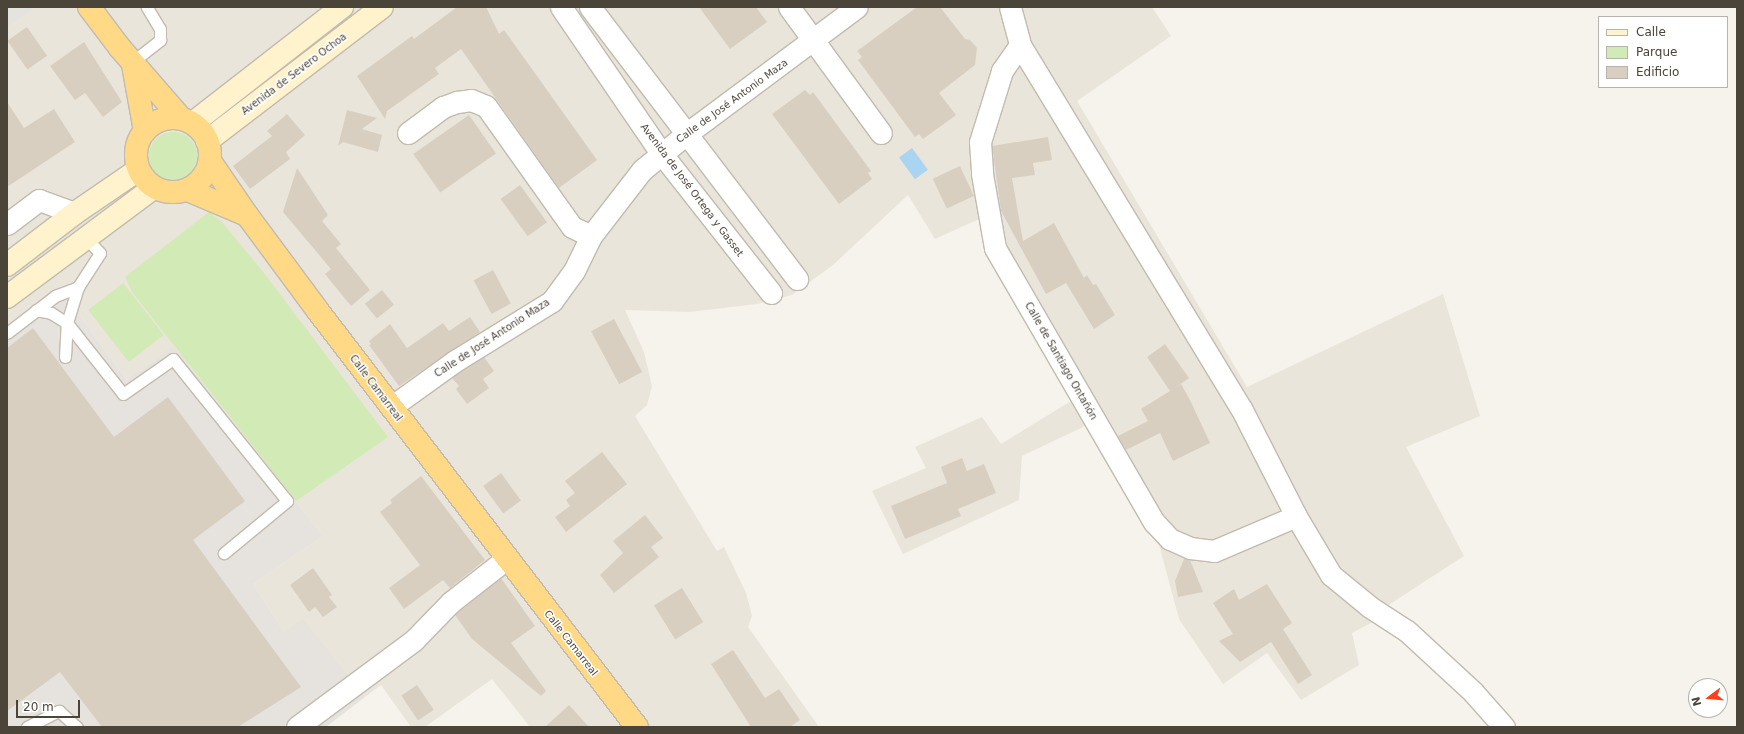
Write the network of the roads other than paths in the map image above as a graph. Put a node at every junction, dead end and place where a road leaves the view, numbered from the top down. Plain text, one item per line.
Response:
1 (89, 7) edge
2 (147, 7) edge
3 (342, 7) edge
4 (382, 7) edge
5 (561, 7) edge
6 (590, 7) edge
7 (789, 7) edge
8 (857, 7) edge
9 (1010, 7) edge
10 (813, 41) junction
11 (1020, 44) junction
12 (132, 62) junction
13 (187, 120) junction
14 (145, 131) junction
15 (408, 133) dead end
16 (881, 133) dead end
17 (685, 135) junction
18 (209, 151) junction
19 (661, 153) junction
20 (138, 170) junction
21 (153, 188) junction
22 (188, 190) junction
23 (75, 212) junction
24 (247, 216) junction
25 (7, 224) edge
26 (591, 236) junction
27 (85, 237) junction
28 (7, 266) edge
29 (797, 278) dead end
30 (78, 287) junction
31 (771, 293) dead end
32 (7, 297) edge
33 (36, 310) junction
34 (67, 323) junction
35 (7, 333) edge
36 (65, 357) dead end
37 (391, 407) junction
38 (1296, 516) junction
39 (224, 553) dead end
40 (506, 559) junction
41 (27, 727) edge
42 (77, 727) edge
43 (297, 727) edge
44 (637, 727) edge
45 (1504, 727) edge

1 - 12 highway
2 - 12 lane
3 - 13 main road
4 - 18 main road, Avenida de Severo Ochoa
5 - 19 street, Avenida de José Ortega y Gasset
6 - 17 street
7 - 10 street
8 - 10 street, Calle de José Antonio Maza
9 - 11 street
10 - 16 street
10 - 17 street, Calle de José Antonio Maza
11 - 38 street
11 - 38 street, Calle de Santiago Ontañón
12 - 13 highway
12 - 14 highway
13 - 14 highway
13 - 18 highway
14 - 20 highway
15 - 26 street
17 - 19 street, Calle de José Antonio Maza
17 - 29 street
18 - 22 highway
18 - 24 highway, Calle Camarreal
19 - 26 street, Calle de José Antonio Maza
19 - 31 street, Avenida de José Ortega y Gasset
20 - 21 highway
20 - 23 main road
21 - 22 highway
21 - 27 main road
22 - 24 highway
23 - 25 street
23 - 28 main road
24 - 37 highway, Calle Camarreal
26 - 37 street, Calle de José Antonio Maza
27 - 30 lane
27 - 32 main road
30 - 33 lane
30 - 34 lane
33 - 34 lane
33 - 35 lane
34 - 36 lane
34 - 39 lane
37 - 40 highway, Calle Camarreal
38 - 45 street
40 - 43 street
40 - 44 highway, Calle Camarreal
41 - 42 lane

